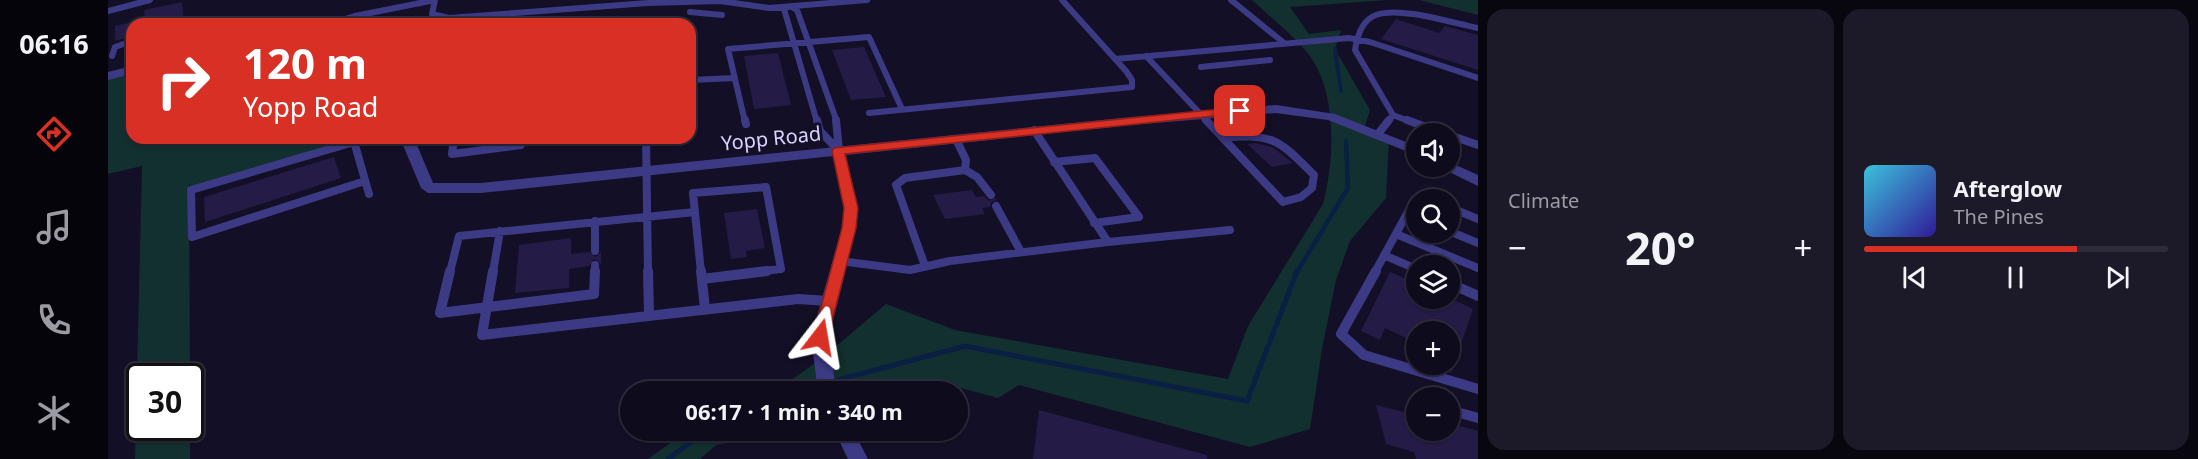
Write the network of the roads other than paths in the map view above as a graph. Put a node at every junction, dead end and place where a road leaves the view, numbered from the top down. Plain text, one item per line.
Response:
1 (150, 0) edge
2 (435, 0) edge
3 (858, 0) edge
4 (867, 0) edge
5 (1062, 0) edge
6 (1231, 0) edge
7 (727, 1) edge
8 (790, 6) junction
9 (108, 10) edge
10 (690, 12) dead end
11 (722, 15) dead end
12 (364, 18) edge
13 (1478, 28) edge
14 (1357, 39) junction
15 (809, 42) junction
16 (126, 43) edge
17 (794, 43) junction
18 (1284, 43) junction
19 (112, 56) dead end
20 (1146, 56) junction
21 (1115, 58) junction
22 (1270, 60) dead end
23 (1201, 67) dead end
24 (126, 71) edge
25 (108, 75) edge
26 (735, 78) junction
27 (1478, 78) edge
28 (696, 80) edge
29 (902, 110) junction
30 (869, 113) dead end
31 (1201, 114) junction
32 (1393, 115) junction
33 (1416, 123) edge
34 (746, 124) dead end
35 (1034, 130) junction
36 (1378, 134) junction
37 (1223, 138) junction
38 (956, 139) junction
39 (1460, 139) edge
40 (341, 144) edge
41 (355, 144) edge
42 (410, 144) edge
43 (453, 144) edge
44 (521, 144) edge
45 (646, 144) edge
46 (1478, 145) edge
47 (1406, 147) edge
48 (838, 151) junction
49 (1054, 162) junction
50 (965, 170) junction
51 (647, 171) junction
52 (1460, 172) edge
53 (365, 181) junction
54 (1478, 181) edge
55 (369, 194) dead end
56 (991, 195) dead end
57 (996, 206) dead end
58 (695, 212) junction
59 (1460, 212) edge
60 (648, 216) junction
61 (1478, 219) edge
62 (595, 221) junction
63 (1406, 222) edge
64 (1094, 223) junction
65 (1230, 230) dead end
66 (500, 231) junction
67 (1396, 234) junction
68 (1460, 236) edge
69 (1108, 242) junction
70 (1478, 243) edge
71 (595, 251) dead end
72 (1022, 252) junction
73 (1384, 255) junction
74 (840, 261) junction
75 (594, 265) dead end
76 (1406, 265) edge
77 (926, 266) junction
78 (1478, 268) edge
79 (702, 279) junction
80 (1460, 288) edge
81 (1478, 296) edge
82 (829, 301) junction
83 (486, 308) junction
84 (705, 309) junction
85 (649, 314) junction
86 (825, 381) edge
87 (1478, 389) edge
88 (1460, 413) edge
89 (1478, 418) edge

1 - 9 lane
2 - 7 lane
2 - 12 lane
3 - 4 lane
3 - 8 lane
5 - 21 lane
6 - 18 lane
7 - 8 lane
8 - 15 lane
8 - 17 lane
10 - 11 lane
13 - 14 lane
14 - 18 lane
14 - 27 lane
14 - 32 lane
15 - 17 lane
15 - 29 lane
15 - 48 lane
16 - 19 lane
17 - 26 lane
17 - 48 lane
18 - 20 lane
20 - 21 lane
20 - 31 lane
21 - 29 lane
22 - 23 lane
24 - 25 street
26 - 28 lane
26 - 34 lane
29 - 30 lane
31 - 35 street, Yopp Road
31 - 36 street, Yopp Road
31 - 37 lane
32 - 33 lane
32 - 36 lane
35 - 38 street, Yopp Road
35 - 49 lane
36 - 47 street, Yopp Road
37 - 37 lane
38 - 48 street, Yopp Road
38 - 50 lane
39 - 46 lane
40 - 53 lane
41 - 53 lane
42 - 51 street, Yopp Road
43 - 44 lane
45 - 51 lane
48 - 51 street, Yopp Road
48 - 74 street
49 - 64 lane
49 - 64 lane
50 - 56 lane
50 - 77 lane
51 - 60 lane
52 - 54 street
53 - 55 lane
57 - 72 lane
58 - 60 lane
58 - 79 lane
58 - 79 lane
59 - 61 lane
60 - 62 lane
60 - 85 lane
62 - 66 lane
62 - 71 lane
63 - 67 lane
64 - 69 lane
65 - 69 lane
66 - 83 lane
66 - 83 lane
67 - 73 lane
67 - 78 lane
68 - 70 lane
69 - 72 lane
72 - 77 lane
73 - 76 lane
73 - 87 lane
74 - 77 lane
74 - 82 street
75 - 83 lane
79 - 84 lane
80 - 81 lane
82 - 84 lane
82 - 86 street
83 - 85 lane
84 - 85 lane
88 - 89 lane

